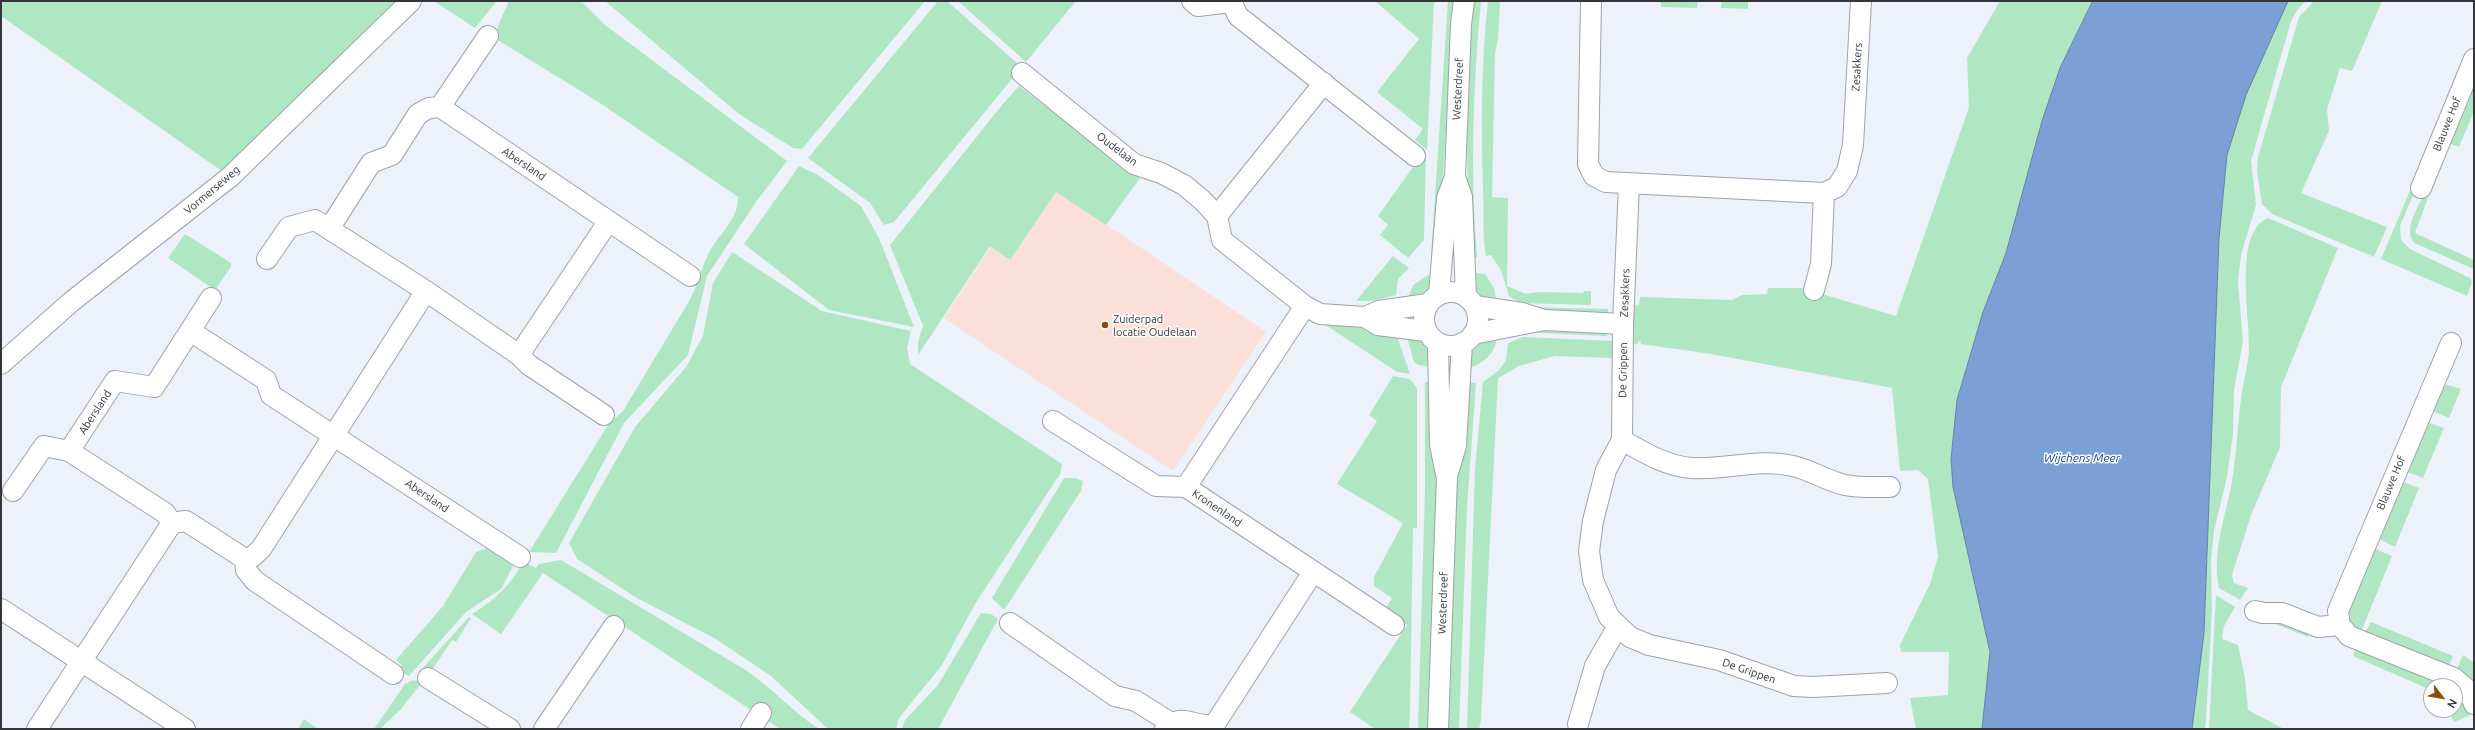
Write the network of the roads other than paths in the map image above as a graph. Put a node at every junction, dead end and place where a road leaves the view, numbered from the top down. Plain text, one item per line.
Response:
1 (411, 1) edge
2 (1192, 1) edge
3 (1464, 1) edge
4 (1591, 1) edge
5 (1861, 1) edge
6 (1231, 2) edge
7 (488, 36) dead end
8 (2474, 59) edge
9 (1022, 73) dead end
10 (1324, 83) junction
11 (440, 107) junction
12 (1415, 156) dead end
13 (1455, 177) junction
14 (1629, 184) junction
15 (2421, 188) dead end
16 (1824, 193) junction
17 (1217, 216) junction
18 (608, 222) junction
19 (329, 230) junction
20 (267, 259) dead end
21 (690, 276) dead end
22 (1814, 290) dead end
23 (426, 291) junction
24 (211, 298) dead end
25 (1434, 299) junction
26 (1470, 301) junction
27 (1305, 306) junction
28 (1365, 317) junction
29 (1544, 320) junction
30 (1623, 324) junction
31 (190, 331) junction
32 (1432, 337) junction
33 (1468, 339) junction
34 (2451, 343) dead end
35 (519, 355) junction
36 (1, 364) edge
37 (604, 415) dead end
38 (1053, 421) dead end
39 (335, 434) junction
40 (1622, 440) junction
41 (70, 451) junction
42 (1447, 476) junction
43 (1186, 487) junction
44 (1890, 487) dead end
45 (13, 491) dead end
46 (172, 523) junction
47 (520, 557) dead end
48 (245, 559) junction
49 (1313, 572) junction
50 (1, 609) edge
51 (2255, 611) dead end
52 (1010, 623) dead end
53 (1394, 625) dead end
54 (2340, 625) junction
55 (614, 626) dead end
56 (1618, 626) junction
57 (82, 660) junction
58 (393, 674) dead end
59 (428, 678) dead end
60 (1887, 683) dead end
61 (2474, 704) edge
62 (1578, 724) dead end
63 (1168, 726) edge
64 (1219, 726) edge
65 (37, 729) edge
66 (185, 729) edge
67 (510, 729) edge
68 (544, 729) edge
69 (1438, 729) edge

1 - 36 street, Vormerseweg
2 - 6 street
3 - 13 street, Westerdreef
4 - 14 street
5 - 16 street, Zesakkers
6 - 10 street
7 - 11 street
8 - 15 street, Blauwe Hof
9 - 17 street, Oudelaan
10 - 12 street
10 - 17 street
11 - 18 street, Abersland
11 - 19 street
13 - 25 street, Westerdreef
13 - 26 street, Westerdreef
14 - 16 street
14 - 30 street, Zesakkers
16 - 22 street
17 - 27 street
18 - 21 street, Abersland
18 - 35 street
19 - 20 street
19 - 23 street
23 - 35 street
23 - 39 street
24 - 31 street, Abersland
25 - 26 street
25 - 28 street
25 - 32 street
26 - 29 street, Zesakkers
26 - 33 street
27 - 28 street
27 - 43 street
28 - 32 street
29 - 30 street, Zesakkers
29 - 33 street, Zesakkers
30 - 40 street, De Grippen
31 - 39 street, Abersland
31 - 41 street, Abersland
32 - 33 street
32 - 42 street, Westerdreef
33 - 42 street, Westerdreef
34 - 54 street, Blauwe Hof
35 - 37 street
38 - 43 street, Kronenland
39 - 47 street, Abersland
39 - 48 street
40 - 44 street
40 - 56 street, De Grippen
41 - 45 street
41 - 46 street
42 - 69 street, Westerdreef
43 - 49 street, Kronenland
46 - 48 street
46 - 57 street
48 - 58 street
49 - 53 street, Kronenland
49 - 64 street
50 - 57 street
51 - 54 street
52 - 63 street
54 - 61 street
55 - 68 street
56 - 60 street, De Grippen
56 - 62 street
57 - 65 street
57 - 66 street
59 - 67 street
63 - 64 street

